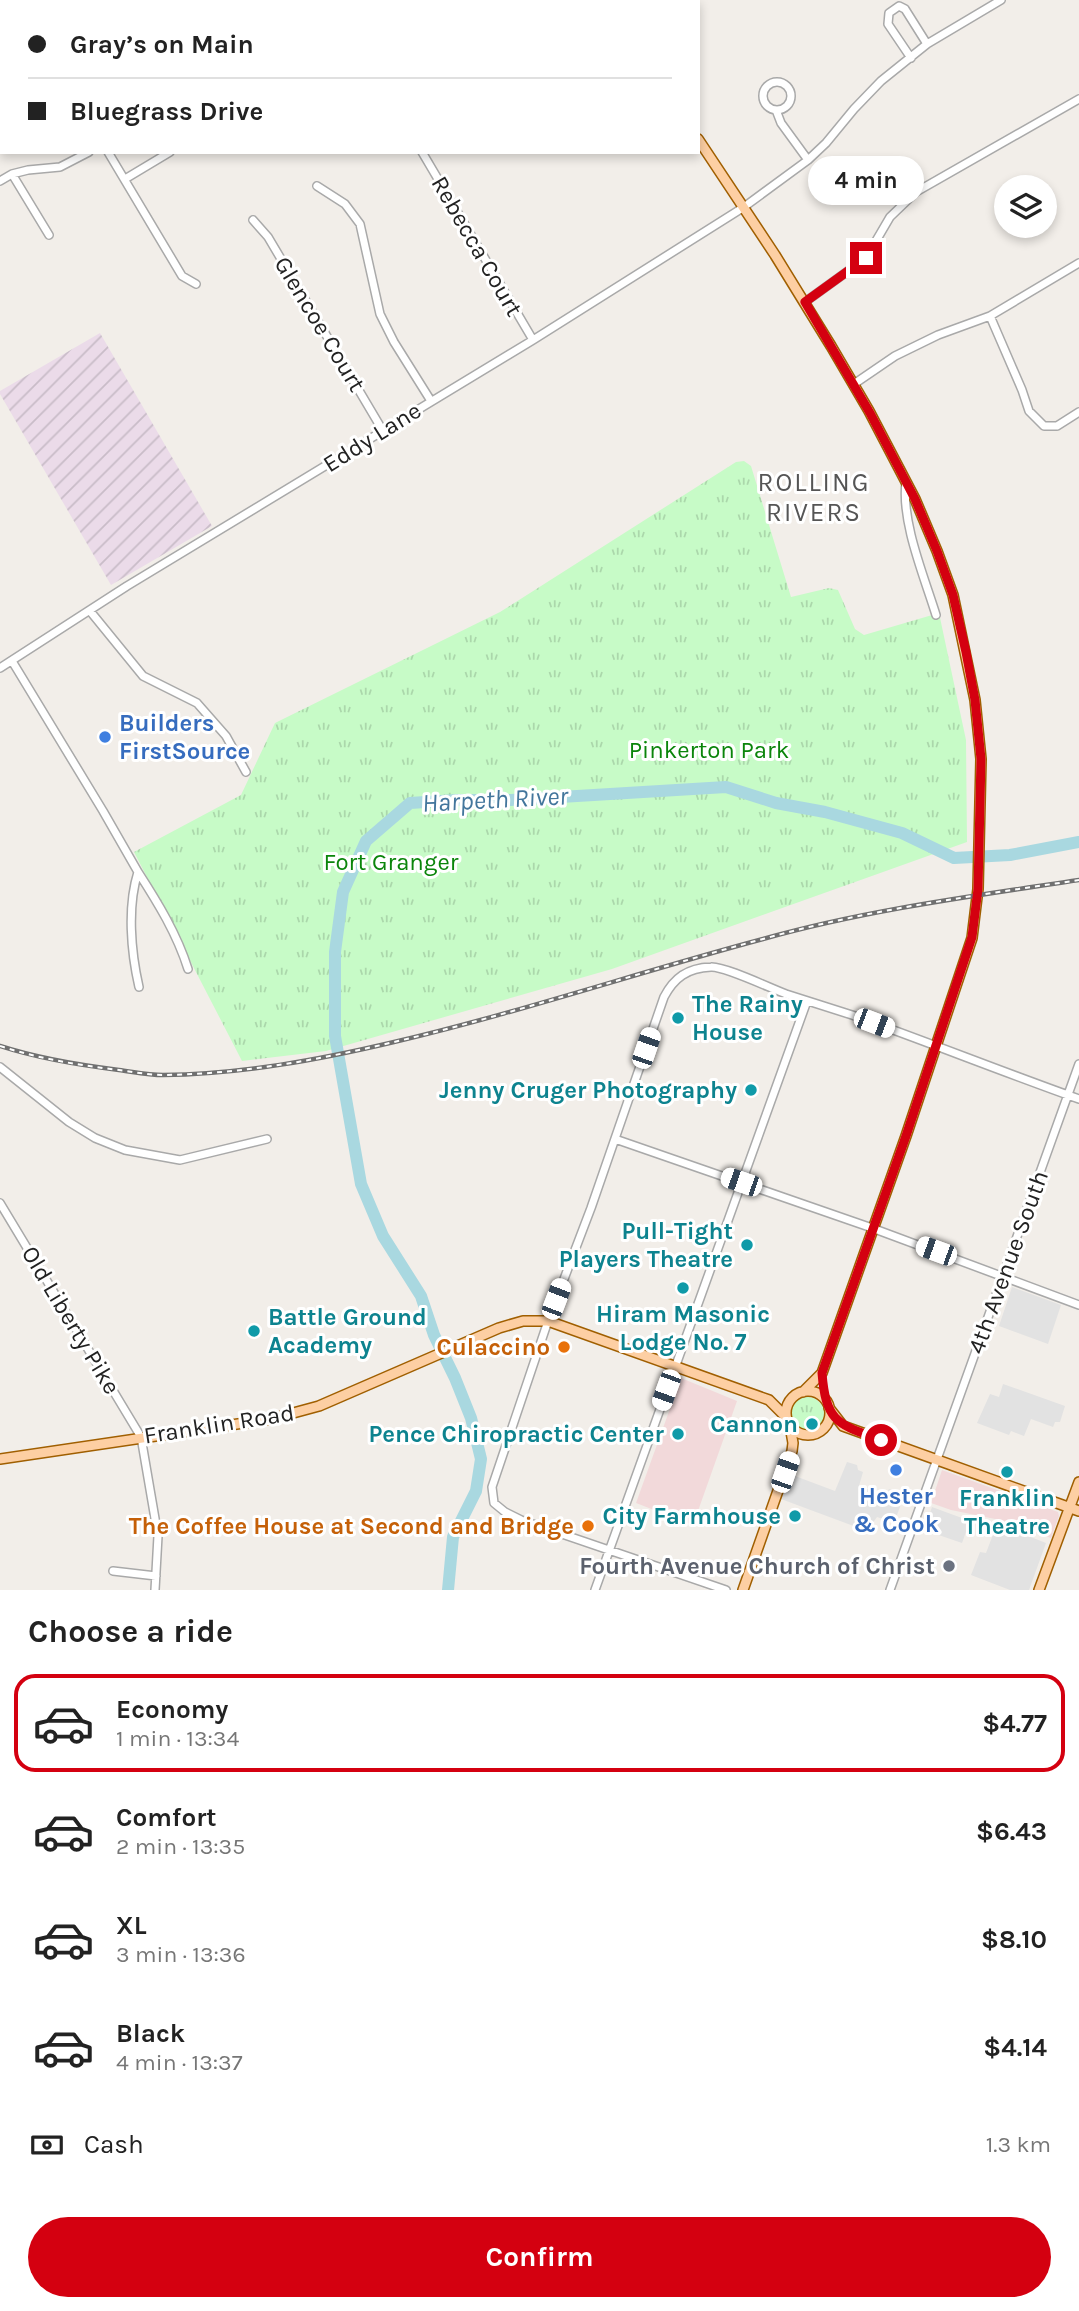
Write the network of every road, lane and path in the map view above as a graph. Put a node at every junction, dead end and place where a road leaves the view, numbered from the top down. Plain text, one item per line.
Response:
1 (1001, 0) edge
2 (928, 44) junction
3 (911, 58) junction
4 (1079, 99) edge
5 (776, 110) junction
6 (700, 142) edge
7 (85, 154) edge
8 (109, 154) edge
9 (167, 154) edge
10 (423, 154) edge
11 (808, 160) junction
12 (12, 174) junction
13 (125, 179) junction
14 (0, 181) edge
15 (317, 186) dead end
16 (744, 207) junction
17 (253, 220) dead end
18 (49, 235) dead end
19 (1079, 264) edge
20 (196, 284) dead end
21 (805, 302) junction
22 (990, 316) junction
23 (533, 340) junction
24 (854, 384) junction
25 (430, 401) junction
26 (1079, 412) edge
27 (383, 431) junction
28 (906, 482) junction
29 (90, 611) junction
30 (936, 615) dead end
31 (12, 661) junction
32 (0, 668) edge
33 (246, 772) dead end
34 (138, 872) junction
35 (188, 969) dead end
36 (139, 987) dead end
37 (807, 1001) junction
38 (936, 1047) junction
39 (1079, 1064) edge
40 (0, 1067) edge
41 (1068, 1095) junction
42 (1079, 1099) edge
43 (267, 1139) dead end
44 (615, 1139) junction
45 (741, 1182) junction
46 (0, 1203) edge
47 (872, 1228) junction
48 (1004, 1276) junction
49 (1079, 1305) edge
50 (548, 1321) junction
51 (675, 1365) junction
52 (822, 1373) junction
53 (803, 1392) junction
54 (792, 1398) junction
55 (769, 1400) junction
56 (828, 1406) junction
57 (788, 1422) junction
58 (843, 1426) junction
59 (822, 1430) junction
60 (811, 1435) junction
61 (141, 1437) junction
62 (792, 1451) junction
63 (0, 1459) edge
64 (936, 1460) junction
65 (1079, 1482) edge
66 (1079, 1502) edge
67 (1074, 1509) edge
68 (610, 1551) junction
69 (113, 1571) dead end
70 (156, 1576) junction
71 (155, 1590) edge
72 (595, 1590) edge
73 (726, 1590) edge
74 (743, 1590) edge
75 (890, 1590) edge
76 (1039, 1590) edge

1 - 2 street, Eddy Lane
2 - 3 street, Eddy Lane
2 - 3 street
3 - 11 street, Eddy Lane
4 - 21 street
5 - 5 street
5 - 11 street
6 - 16 main road
7 - 12 street
8 - 13 street
9 - 13 street
10 - 23 street, Rebecca Court
11 - 16 street, Eddy Lane
12 - 14 street
12 - 18 street
13 - 20 street
15 - 25 street
16 - 21 main road
16 - 23 street, Eddy Lane
17 - 27 street, Glencoe Court
19 - 22 street
21 - 24 main road
22 - 24 street
22 - 26 street
23 - 25 street, Eddy Lane
24 - 28 main road
25 - 27 street, Eddy Lane
27 - 29 street, Eddy Lane
28 - 30 street
28 - 38 main road
29 - 31 street, Eddy Lane
29 - 33 street
31 - 32 street, Eddy Lane
31 - 34 street
34 - 35 street
34 - 36 street
37 - 38 street
37 - 44 street
37 - 45 street
38 - 41 street
38 - 47 main road
39 - 41 street, 4th Avenue South
40 - 43 street
41 - 42 street
41 - 48 street, 4th Avenue South
44 - 45 street
44 - 50 street
45 - 47 street
45 - 51 street
46 - 61 street, Old Liberty Pike
47 - 48 street
47 - 52 main road
48 - 49 street
48 - 64 street, 4th Avenue South
50 - 51 main road
50 - 61 main road, Franklin Road
50 - 68 street
51 - 55 main road
51 - 68 street
52 - 53 main road
52 - 56 main road
53 - 54 main road
53 - 56 main road
54 - 55 main road
54 - 57 main road
55 - 57 main road
56 - 58 main road
56 - 59 main road
57 - 60 main road
57 - 62 main road
58 - 59 main road
58 - 64 main road
59 - 60 main road
60 - 62 main road
61 - 63 main road, Franklin Road
61 - 70 street
62 - 74 main road
64 - 67 main road
64 - 75 street, 4th Avenue South
65 - 67 main road
66 - 67 main road
67 - 76 main road
68 - 72 street
68 - 73 street
69 - 70 street
70 - 71 street

